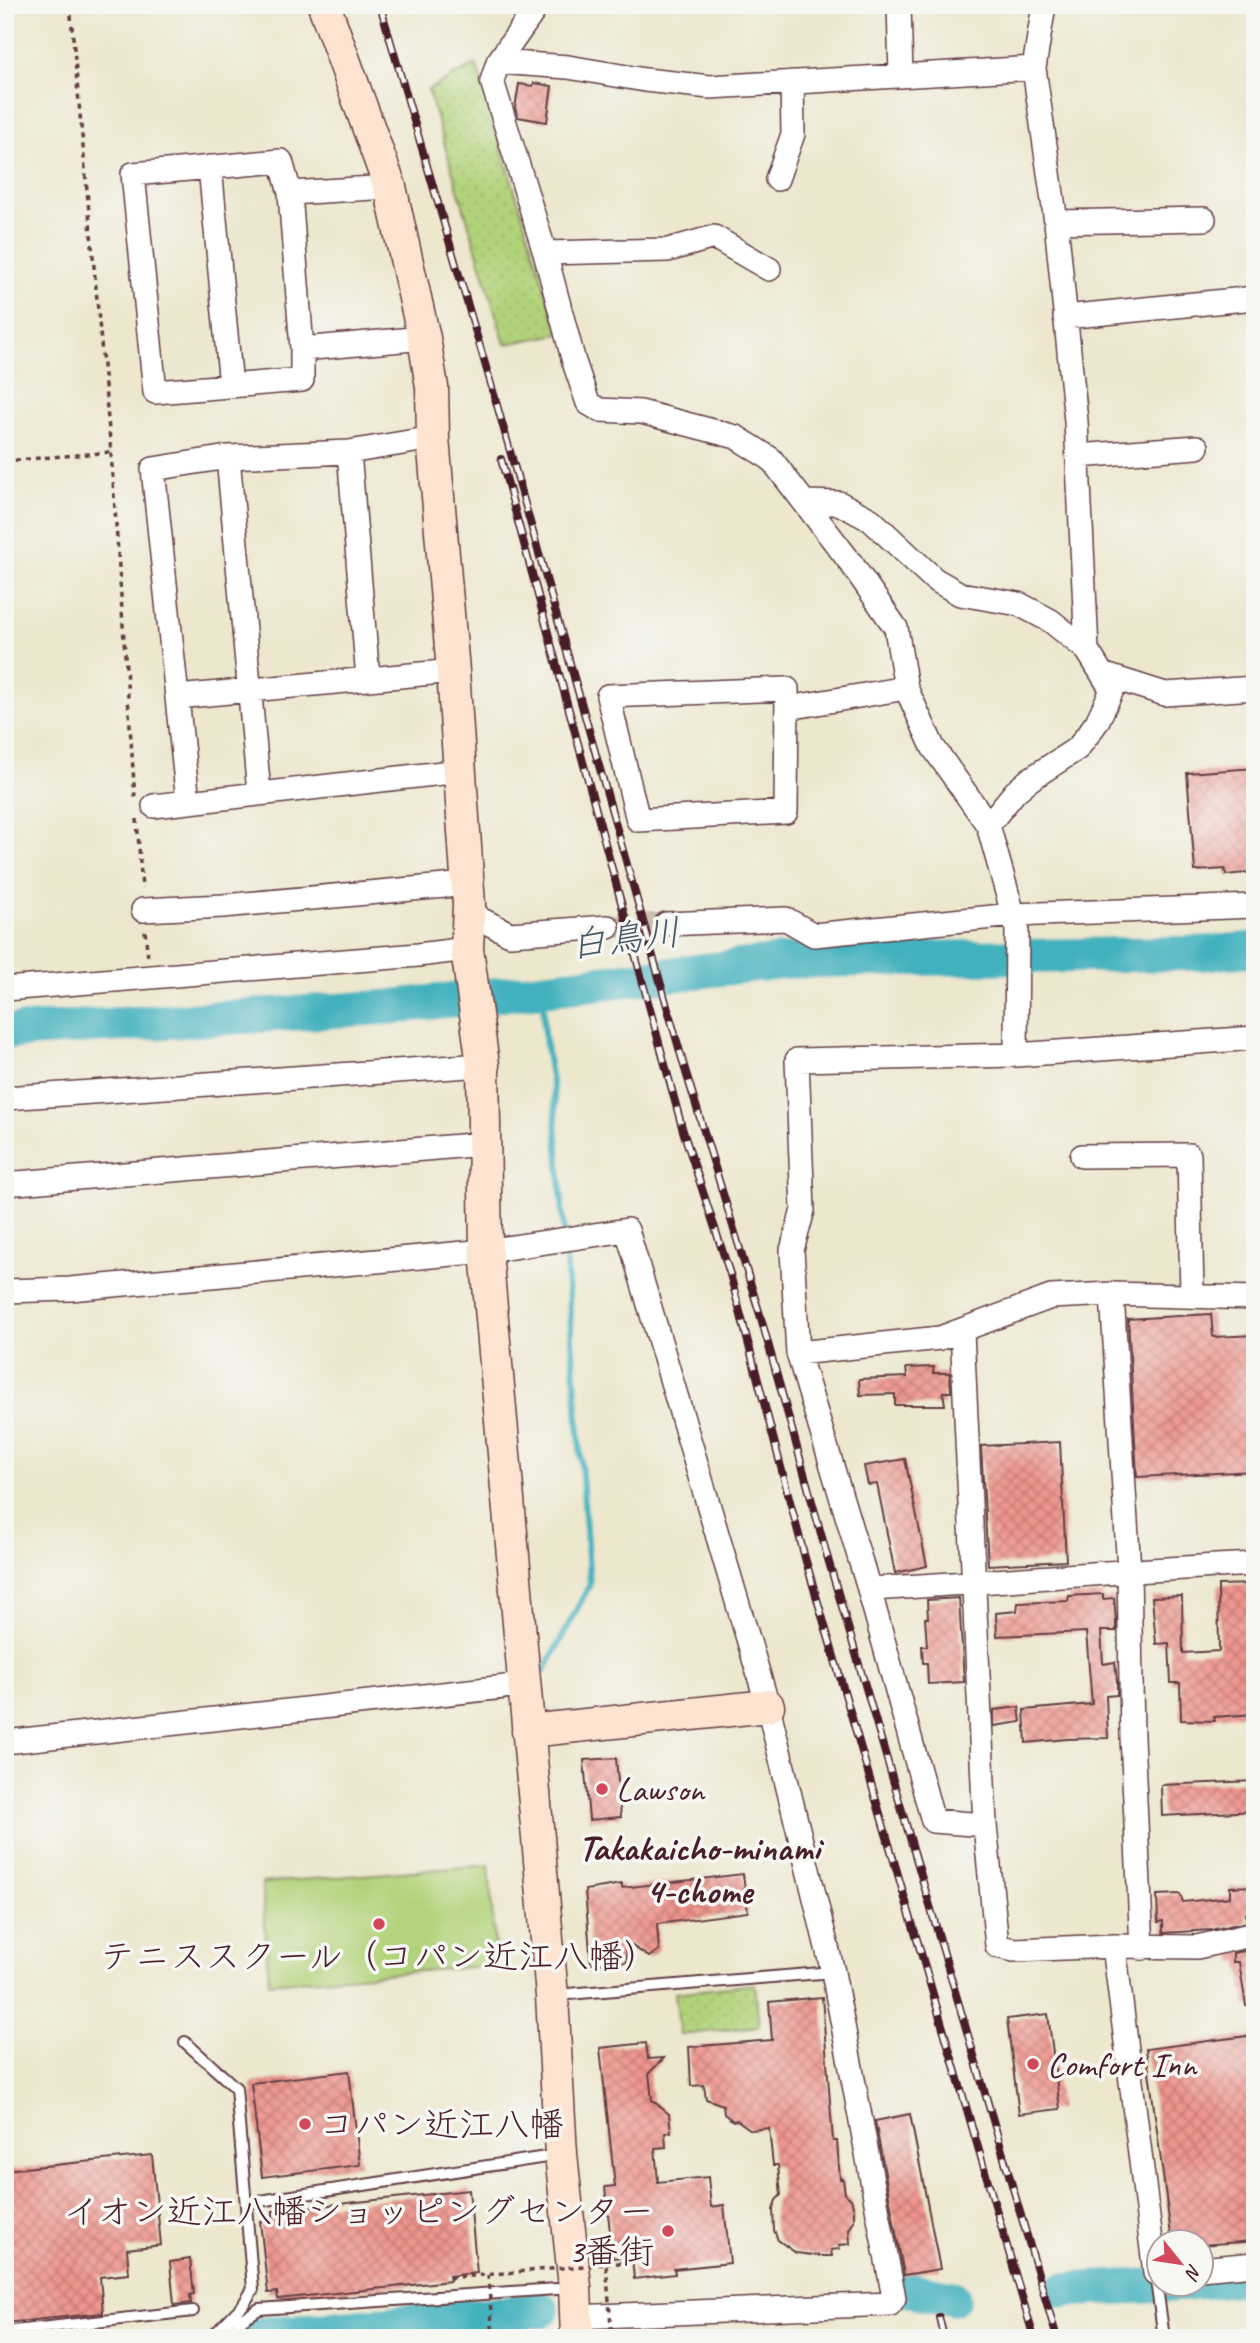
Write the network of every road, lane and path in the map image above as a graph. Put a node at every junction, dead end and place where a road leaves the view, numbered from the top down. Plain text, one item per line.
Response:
1 (70, 5) edge
2 (324, 5) edge
3 (538, 5) edge
4 (898, 5) edge
5 (1044, 5) edge
6 (498, 62) junction
7 (1034, 68) junction
8 (901, 76) junction
9 (792, 82) junction
10 (210, 167) junction
11 (777, 179) dead end
12 (390, 187) junction
13 (290, 193) junction
14 (1204, 219) dead end
15 (1056, 222) junction
16 (545, 253) junction
17 (769, 269) dead end
18 (1255, 298) edge
19 (1065, 317) junction
20 (424, 338) junction
21 (302, 349) junction
22 (231, 386) junction
23 (433, 438) junction
24 (1197, 447) dead end
25 (111, 452) junction
26 (349, 452) junction
27 (1078, 456) junction
28 (228, 457) junction
29 (5, 461) edge
30 (804, 502) junction
31 (1087, 650) junction
32 (453, 671) junction
33 (1102, 674) junction
34 (368, 679) junction
35 (906, 688) junction
36 (1255, 688) edge
37 (249, 690) junction
38 (177, 697) junction
39 (788, 708) junction
40 (460, 771) junction
41 (259, 793) junction
42 (188, 802) junction
43 (142, 806) junction
44 (988, 825) junction
45 (468, 894) junction
46 (1255, 906) edge
47 (143, 910) junction
48 (1015, 921) junction
49 (666, 924) tunnel mouth
50 (608, 927) tunnel mouth
51 (467, 949) junction
52 (149, 978) junction
53 (5, 989) edge
54 (1255, 1038) edge
55 (1016, 1055) junction
56 (483, 1065) junction
57 (5, 1098) edge
58 (484, 1144) junction
59 (1082, 1156) dead end
60 (5, 1184) edge
61 (486, 1251) junction
62 (5, 1291) edge
63 (1112, 1294) junction
64 (1192, 1296) junction
65 (1255, 1298) edge
66 (962, 1331) junction
67 (798, 1353) junction
68 (1255, 1564) edge
69 (1129, 1570) junction
70 (973, 1584) junction
71 (869, 1589) junction
72 (523, 1685) junction
73 (768, 1706) junction
74 (528, 1731) junction
75 (5, 1742) edge
76 (985, 1825) junction
77 (1255, 1934) edge
78 (1114, 1946) junction
79 (1142, 1948) junction
80 (833, 1972) junction
81 (552, 1996) junction
82 (185, 2042) dead end
83 (561, 2154) junction
84 (247, 2203) junction
85 (1150, 2228) edge
86 (632, 2262) dead end
87 (606, 2264) junction
88 (1255, 2264) edge
89 (1214, 2268) edge
90 (488, 2275) junction
91 (449, 2278) dead end
92 (1159, 2298) edge
93 (193, 2311) dead end
94 (576, 2314) edge
95 (5, 2332) edge
96 (211, 2338) edge
97 (226, 2338) edge
98 (493, 2338) edge
99 (612, 2338) edge
100 (1164, 2338) edge

1 - 25 path
2 - 12 street
3 - 6 street
4 - 8 street
5 - 7 street
6 - 9 street
6 - 16 street
7 - 8 street
7 - 15 street
8 - 9 street
9 - 11 street
10 - 13 street
10 - 22 street
10 - 22 street
12 - 13 street
12 - 20 street
13 - 21 street
14 - 15 street
15 - 19 street
16 - 17 street
16 - 30 street
18 - 19 street
19 - 27 street
20 - 21 street
20 - 23 street
21 - 22 street
23 - 26 street
23 - 32 street
24 - 27 street
25 - 29 path
25 - 43 path
26 - 28 street
26 - 34 street
27 - 31 street
28 - 37 street
28 - 38 street
30 - 31 street
30 - 35 street
31 - 33 street
32 - 34 street
32 - 40 street
33 - 36 street
33 - 44 street
34 - 37 street
35 - 39 street
35 - 44 street
37 - 38 street
37 - 41 street
38 - 42 street
39 - 39 street
40 - 41 street
40 - 45 street
41 - 42 street
42 - 43 street
43 - 47 path
44 - 48 street
45 - 47 street
45 - 50 street
45 - 51 street
46 - 48 street
47 - 52 path
48 - 49 street
48 - 55 street
51 - 52 street
51 - 56 street
52 - 53 street
54 - 55 street
55 - 67 street
56 - 57 street
56 - 58 street
58 - 60 street
58 - 61 street
59 - 64 street
61 - 62 street
61 - 72 street
61 - 73 street
63 - 64 street
63 - 66 street
63 - 69 street
64 - 65 street
66 - 67 street
66 - 70 street
67 - 71 street
68 - 69 street
69 - 70 street
69 - 79 street
70 - 71 street
70 - 76 street
71 - 76 street
72 - 74 street
72 - 75 street
73 - 74 street
73 - 80 street
74 - 81 street
76 - 78 street
77 - 79 street
78 - 79 street
78 - 85 street
80 - 81 lane
80 - 94 street
81 - 83 street
82 - 84 lane
83 - 84 lane
83 - 94 street
84 - 96 lane
86 - 87 path
87 - 90 path, bridge
87 - 99 path, bridge
88 - 89 street
90 - 91 path, bridge
90 - 98 path, bridge
92 - 100 lane
93 - 95 lane
94 - 97 lane

